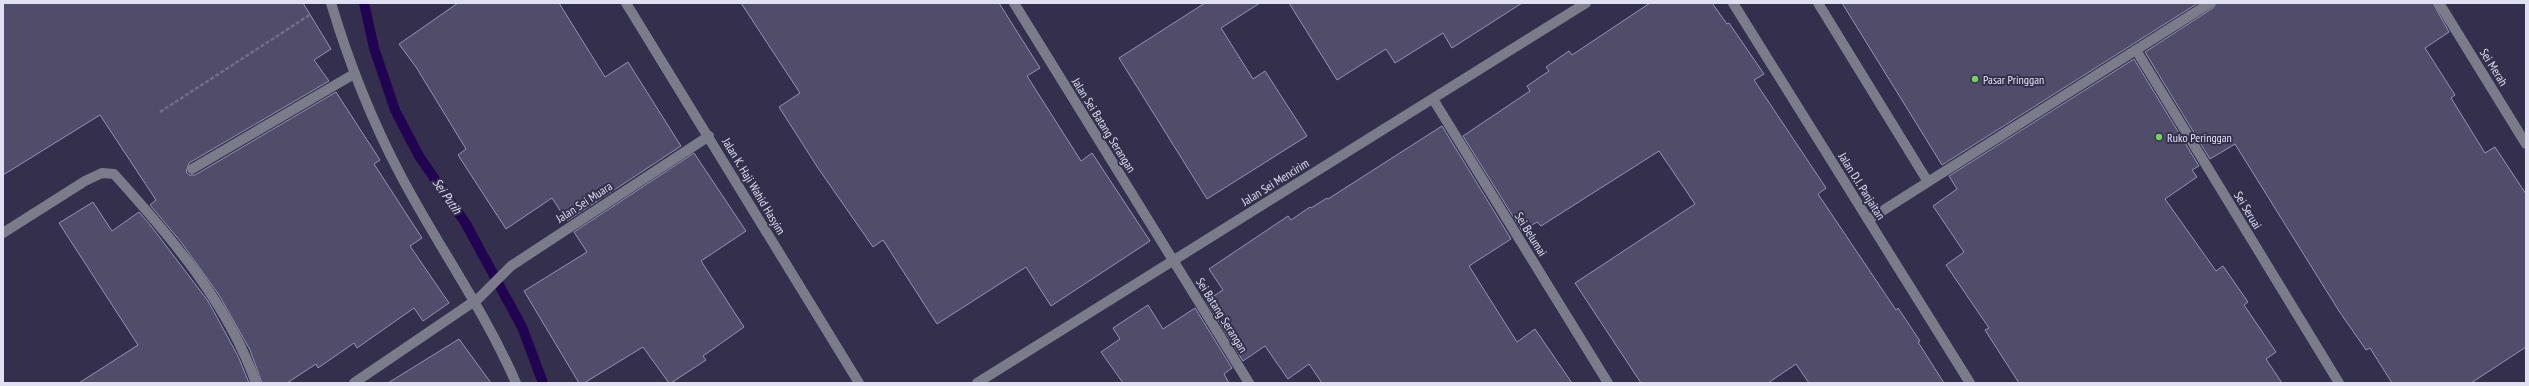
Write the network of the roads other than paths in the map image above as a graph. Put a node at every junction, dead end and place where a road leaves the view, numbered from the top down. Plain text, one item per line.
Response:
1 (332, 3) edge
2 (626, 3) edge
3 (1014, 3) edge
4 (1586, 3) edge
5 (1733, 3) edge
6 (1818, 3) edge
7 (2210, 3) edge
8 (2439, 3) edge
9 (2136, 50) junction
10 (354, 74) junction
11 (1433, 99) junction
12 (709, 136) junction
13 (2526, 144) edge
14 (192, 169) dead end
15 (1928, 182) junction
16 (1868, 220) junction
17 (3, 233) edge
18 (1172, 261) junction
19 (477, 300) junction
20 (256, 383) edge
21 (354, 383) edge
22 (516, 383) edge
23 (859, 383) edge
24 (977, 383) edge
25 (1248, 383) edge
26 (1608, 383) edge
27 (1970, 383) edge
28 (2339, 383) edge

1 - 10 street
2 - 12 street, Jalan K. Haji Wahid Hasyim
3 - 18 street, Jalan Sei Batang Serangan
4 - 11 street, Jalan Sei Mencirim
5 - 16 street, Jalan D.I. Panjaitan
6 - 15 street
7 - 9 street
8 - 13 street, Sei Merah
9 - 15 street
9 - 28 street, Sei Seruai
10 - 14 street
10 - 19 street
11 - 18 street, Jalan Sei Mencirim
11 - 26 street, Sei Belumai
12 - 19 street, Jalan Sei Muara
12 - 23 street, Jalan K. Haji Wahid Hasyim
15 - 16 street
16 - 27 street, Jalan D.I. Panjaitan
17 - 20 street
18 - 24 street, Jalan Sei Mencirim
18 - 25 street, Sei Batang Serangan
19 - 21 street, Jalan Sei Muara
19 - 22 street

